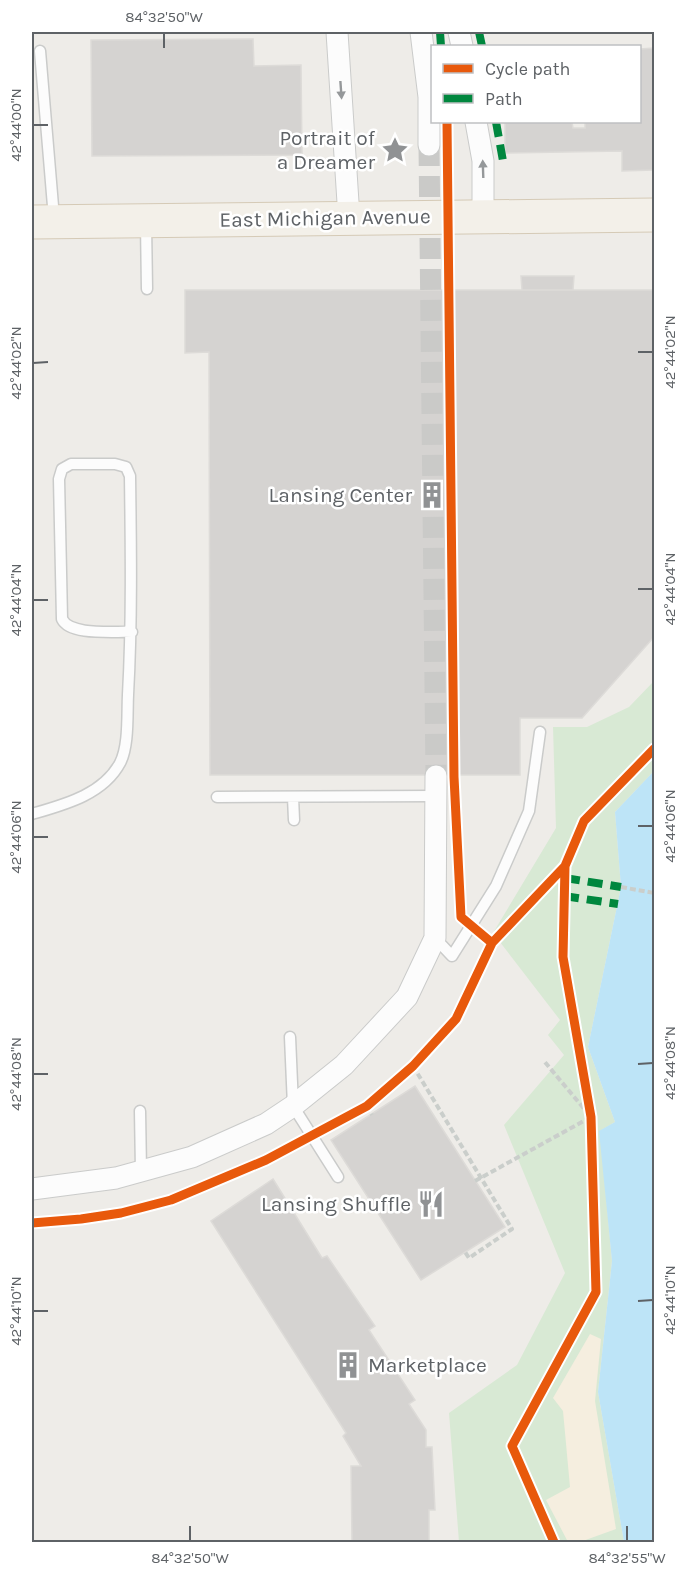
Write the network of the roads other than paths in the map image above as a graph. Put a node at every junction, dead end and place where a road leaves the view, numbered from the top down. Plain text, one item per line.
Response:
1 (337, 32) edge
2 (421, 32) edge
3 (40, 51) dead end
4 (476, 123) edge
5 (429, 145) tunnel mouth
6 (654, 215) edge
7 (483, 216) junction
8 (349, 218) junction
9 (146, 220) junction
10 (43, 222) edge
11 (147, 289) dead end
12 (132, 632) junction
13 (540, 732) dead end
14 (436, 786) joint
15 (293, 796) junction
16 (217, 797) dead end
17 (32, 814) edge
18 (294, 820) dead end
19 (435, 938) junction
20 (290, 1036) dead end
21 (292, 1106) junction
22 (140, 1111) dead end
23 (141, 1171) junction
24 (338, 1178) dead end
25 (32, 1189) edge

1 -> 8 street
2 - 5 street
3 - 10 lane
7 -> 4 street
6 - 7 main road, East Michigan Avenue
7 - 8 main road, East Michigan Avenue
8 - 9 main road, East Michigan Avenue
9 - 10 main road, East Michigan Avenue
9 - 11 lane
12 - 12 lane
12 - 17 lane
13 - 19 lane
14 - 15 lane
14 - 19 street
15 - 16 lane
15 - 18 lane
19 - 21 street
20 - 21 lane
21 - 23 street
21 - 24 lane
22 - 23 lane
23 - 25 street

